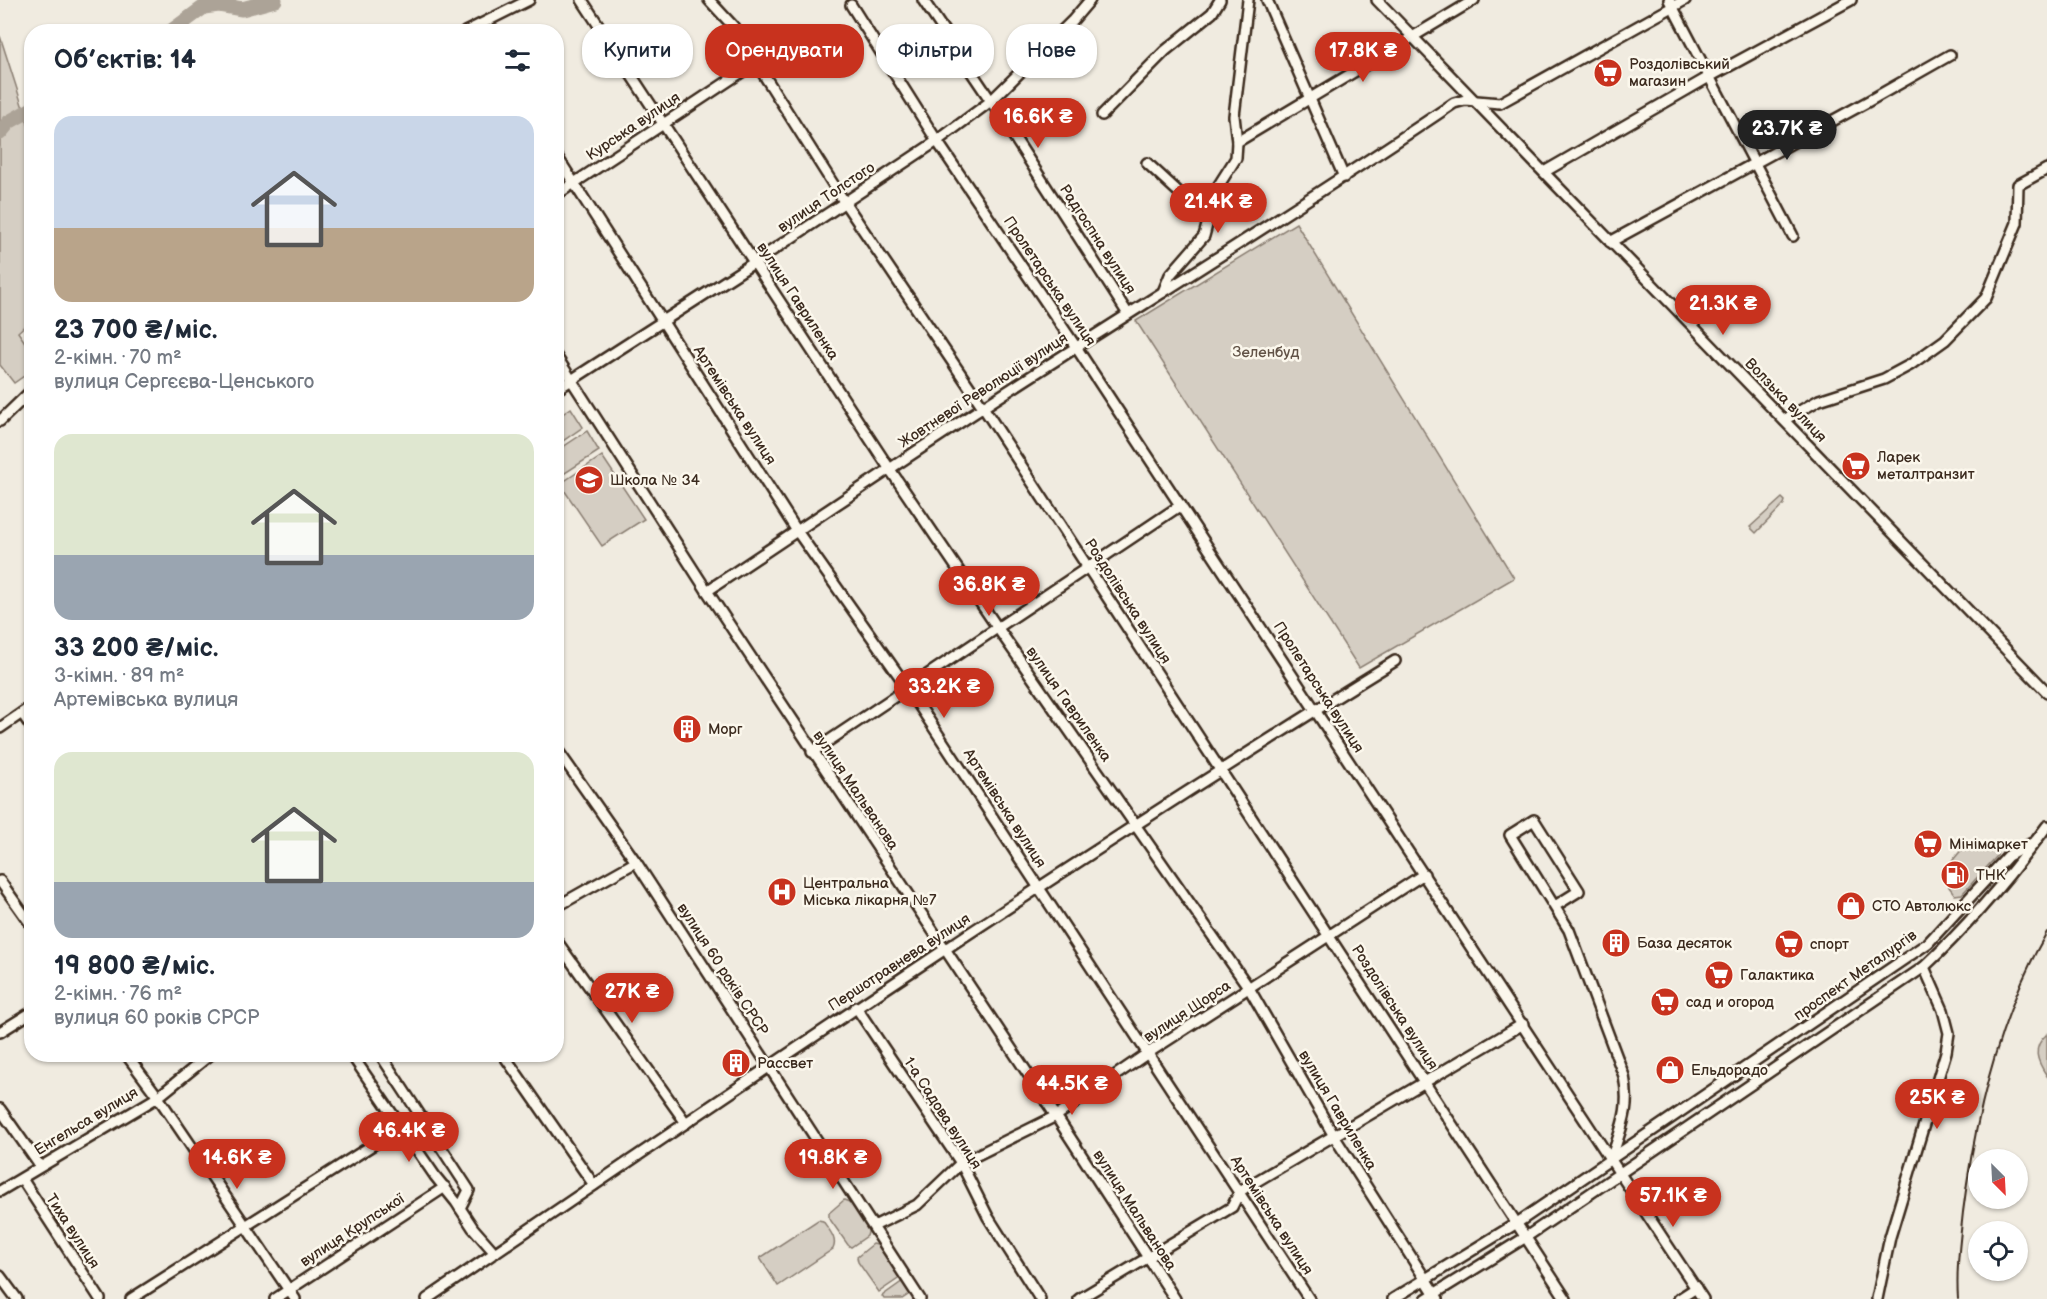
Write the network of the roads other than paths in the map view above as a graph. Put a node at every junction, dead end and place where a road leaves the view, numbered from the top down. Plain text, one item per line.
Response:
1 (529, 0) edge
2 (582, 0) edge
3 (709, 0) edge
4 (923, 0) edge
5 (1090, 0) edge
6 (1220, 0) edge
7 (1248, 0) edge
8 (1267, 0) edge
9 (1377, 0) edge
10 (1474, 0) edge
11 (1684, 0) edge
12 (1851, 0) edge
13 (1671, 3) edge
14 (851, 5) dead end
15 (483, 24) edge
16 (731, 24) edge
17 (1413, 37) junction
18 (1950, 55) dead end
19 (1709, 77) junction
20 (732, 78) edge
21 (766, 78) edge
22 (1309, 100) junction
23 (991, 101) junction
24 (1477, 102) junction
25 (1102, 115) dead end
26 (664, 123) junction
27 (937, 141) junction
28 (1237, 142) junction
29 (1147, 163) dead end
30 (1756, 163) junction
31 (564, 166) edge
32 (2047, 169) edge
33 (1544, 172) junction
34 (1344, 177) junction
35 (575, 182) junction
36 (564, 190) edge
37 (845, 203) junction
38 (1207, 222) junction
39 (1793, 236) dead end
40 (1610, 242) junction
41 (755, 262) junction
42 (1163, 292) junction
43 (1128, 314) junction
44 (663, 321) junction
45 (1076, 347) junction
46 (564, 368) edge
47 (572, 381) junction
48 (564, 386) edge
49 (24, 398) edge
50 (983, 407) junction
51 (1784, 420) junction
52 (0, 421) edge
53 (889, 468) junction
54 (1180, 505) junction
55 (797, 531) junction
56 (1088, 567) junction
57 (707, 591) junction
58 (997, 627) junction
59 (1395, 661) dead end
60 (907, 687) junction
61 (2047, 692) edge
62 (1316, 710) junction
63 (22, 713) joint
64 (24, 716) edge
65 (0, 728) edge
66 (812, 752) junction
67 (564, 759) edge
68 (1221, 770) junction
69 (1135, 825) junction
70 (2047, 826) edge
71 (2036, 841) junction
72 (2047, 846) edge
73 (636, 862) junction
74 (1424, 874) junction
75 (0, 881) edge
76 (1039, 886) junction
77 (564, 902) edge
78 (1555, 906) junction
79 (24, 915) edge
80 (1330, 935) junction
81 (564, 951) edge
82 (944, 951) junction
83 (1924, 968) junction
84 (1249, 988) junction
85 (855, 1007) junction
86 (24, 1017) edge
87 (1523, 1024) junction
88 (1805, 1028) junction
89 (0, 1032) edge
90 (1815, 1042) junction
91 (1148, 1053) junction
92 (132, 1062) edge
93 (201, 1062) edge
94 (356, 1062) edge
95 (385, 1062) edge
96 (509, 1062) edge
97 (769, 1066) junction
98 (1426, 1082) junction
99 (158, 1097) junction
100 (0, 1108) edge
101 (1056, 1116) junction
102 (686, 1123) junction
103 (401, 1127) junction
104 (1334, 1136) junction
105 (1611, 1160) junction
106 (961, 1163) junction
107 (40, 1166) junction
108 (1621, 1172) junction
109 (22, 1179) junction
110 (594, 1185) junction
111 (445, 1187) junction
112 (0, 1191) edge
113 (1239, 1191) junction
114 (460, 1208) junction
115 (1517, 1223) junction
116 (874, 1226) junction
117 (245, 1227) junction
118 (1527, 1237) junction
119 (495, 1253) junction
120 (1148, 1258) junction
121 (0, 1276) edge
122 (1426, 1278) junction
123 (1696, 1288) junction
124 (289, 1289) junction
125 (1437, 1296) edge
126 (17, 1299) edge
127 (100, 1299) edge
128 (131, 1299) edge
129 (275, 1299) edge
130 (295, 1299) edge
131 (427, 1299) edge
132 (920, 1299) edge
133 (1040, 1299) edge
134 (1079, 1299) edge
135 (1175, 1299) edge
136 (1309, 1299) edge
137 (1393, 1299) edge
138 (1426, 1299) edge
139 (1566, 1299) edge
140 (1679, 1299) edge
141 (1703, 1299) edge
142 (1877, 1299) edge

1 - 15 street
2 - 26 street, вулиця Гавриленка
3 - 16 street, Роздолівська вулиця
4 - 23 street, Радгоспна вулиця
5 - 23 street, вулиця Толстого
6 - 25 street
7 - 28 street
8 - 22 street
9 - 17 street, Волзька вулиця
10 - 17 street
11 - 13 street, Жовтневої Революції вулиця
12 - 19 street
13 - 19 street
13 - 24 street, Жовтневої Революції вулиця
14 - 27 street, Пролетарська вулиця
17 - 22 street
17 - 24 street, Волзька вулиця
18 - 30 street
19 - 30 street
19 - 33 street
20 - 26 street, Курська вулиця
21 - 37 street, Роздолівська вулиця
22 - 28 street
22 - 34 street
23 - 27 street, вулиця Толстого
23 - 43 street, Радгоспна вулиця
24 - 33 street, Волзька вулиця
24 - 34 street, Жовтневої Революції вулиця
26 - 35 street, Курська вулиця
26 - 41 street, вулиця Гавриленка
27 - 37 street, вулиця Толстого
27 - 45 street, Пролетарська вулиця
28 - 38 street
29 - 38 street
30 - 39 street
30 - 40 street
31 - 35 street, Артемівська вулиця
32 - 51 street
33 - 40 street, Волзька вулиця
34 - 42 street, Жовтневої Революції вулиця
35 - 36 street, Курська вулиця
35 - 44 street, Артемівська вулиця
37 - 41 street, вулиця Толстого
37 - 50 street, Роздолівська вулиця
38 - 42 street
40 - 51 street, Волзька вулиця
41 - 44 street, вулиця Толстого
41 - 53 street, вулиця Гавриленка
42 - 43 street, Жовтневої Революції вулиця
43 - 45 street, Жовтневої Революції вулиця
44 - 47 street, вулиця Толстого
44 - 55 street, Артемівська вулиця
45 - 50 street, Жовтневої Революції вулиця
45 - 54 street, Пролетарська вулиця
46 - 47 street, вулиця Мальванова
47 - 48 street, вулиця Толстого
47 - 57 street, вулиця Мальванова
49 - 52 street
50 - 53 street, Жовтневої Революції вулиця
50 - 56 street, Роздолівська вулиця
51 - 61 street, Волзька вулиця
53 - 55 street, Жовтневої Революції вулиця
53 - 58 street, вулиця Гавриленка
54 - 56 street
54 - 62 street, Пролетарська вулиця
55 - 57 street, Жовтневої Революції вулиця
55 - 60 street, Артемівська вулиця
56 - 58 street
56 - 68 street, Роздолівська вулиця
57 - 66 street, вулиця Мальванова
58 - 60 street
58 - 69 street, вулиця Гавриленка
59 - 62 street, Першотравнева вулиця
60 - 66 street
60 - 76 street, Артемівська вулиця
62 - 68 street, Першотравнева вулиця
62 - 74 street, Пролетарська вулиця
63 - 64 street
63 - 65 street
66 - 82 street, вулиця Мальванова
67 - 73 street, вулиця 60 років СРСР
68 - 69 street, Першотравнева вулиця
68 - 80 street, Роздолівська вулиця
69 - 76 street, Першотравнева вулиця
69 - 84 street, вулиця Гавриленка
70 - 71 street
71 - 72 street
71 - 83 street, проспект Металургів
71 - 88 street, проспект Металургів
73 - 77 street
73 - 97 street, вулиця 60 років СРСР
74 - 80 street, вулиця Щорса
74 - 87 street, Пролетарська вулиця
75 - 79 street
76 - 82 street, Першотравнева вулиця
76 - 91 street, Артемівська вулиця
78 - 78 street
78 - 105 street
80 - 84 street, вулиця Щорса
80 - 98 street, Роздолівська вулиця
81 - 102 street
82 - 85 street, Першотравнева вулиця
82 - 101 street, вулиця Мальванова
83 - 90 street, проспект Металургів
83 - 142 street
84 - 91 street, вулиця Щорса
84 - 104 street, вулиця Гавриленка
85 - 97 street, Першотравнева вулиця
85 - 106 street, 1-а Садова вулиця
86 - 89 street
87 - 98 street
87 - 105 street, Пролетарська вулиця
88 - 90 street
88 - 105 street, проспект Металургів
90 - 108 street, проспект Металургів
91 - 101 street, вулиця Щорса
91 - 113 street, Артемівська вулиця
92 - 99 street
93 - 99 street, Енгельса вулиця
94 - 103 street
95 - 114 street
96 - 110 street
97 - 102 street, Першотравнева вулиця
97 - 116 street, вулиця 60 років СРСР
98 - 104 street
98 - 115 street, Роздолівська вулиця
99 - 107 street, Енгельса вулиця
99 - 117 street
100 - 107 street
101 - 106 street, вулиця Щорса
101 - 120 street, вулиця Мальванова
102 - 110 street, Першотравнева вулиця
103 - 111 street
103 - 117 street
104 - 113 street
104 - 122 street, вулиця Гавриленка
105 - 108 street, Пролетарська вулиця
105 - 115 street, проспект Металургів
106 - 116 street, вулиця Щорса
106 - 133 street, 1-а Садова вулиця
107 - 109 street, Енгельса вулиця
108 - 118 street, проспект Металургів
108 - 123 street
109 - 112 street, Енгельса вулиця
109 - 127 street, Тиха вулиця
110 - 119 street, Першотравнева вулиця
111 - 114 street
111 - 124 street, вулиця Крупської
113 - 120 street
113 - 136 street, Артемівська вулиця
114 - 119 street
115 - 118 street, Роздолівська вулиця
115 - 122 street, проспект Металургів
116 - 132 street, вулиця 60 років СРСР
117 - 124 street
117 - 128 street
118 - 125 street, проспект Металургів
118 - 139 street
119 - 131 street, Першотравнева вулиця
120 - 134 street
120 - 135 street, вулиця Мальванова
121 - 126 street
122 - 125 street, вулиця Гавриленка
122 - 137 street, проспект Металургів
123 - 140 street
123 - 141 street
124 - 129 street, вулиця Крупської
124 - 130 street
125 - 138 street, проспект Металургів

